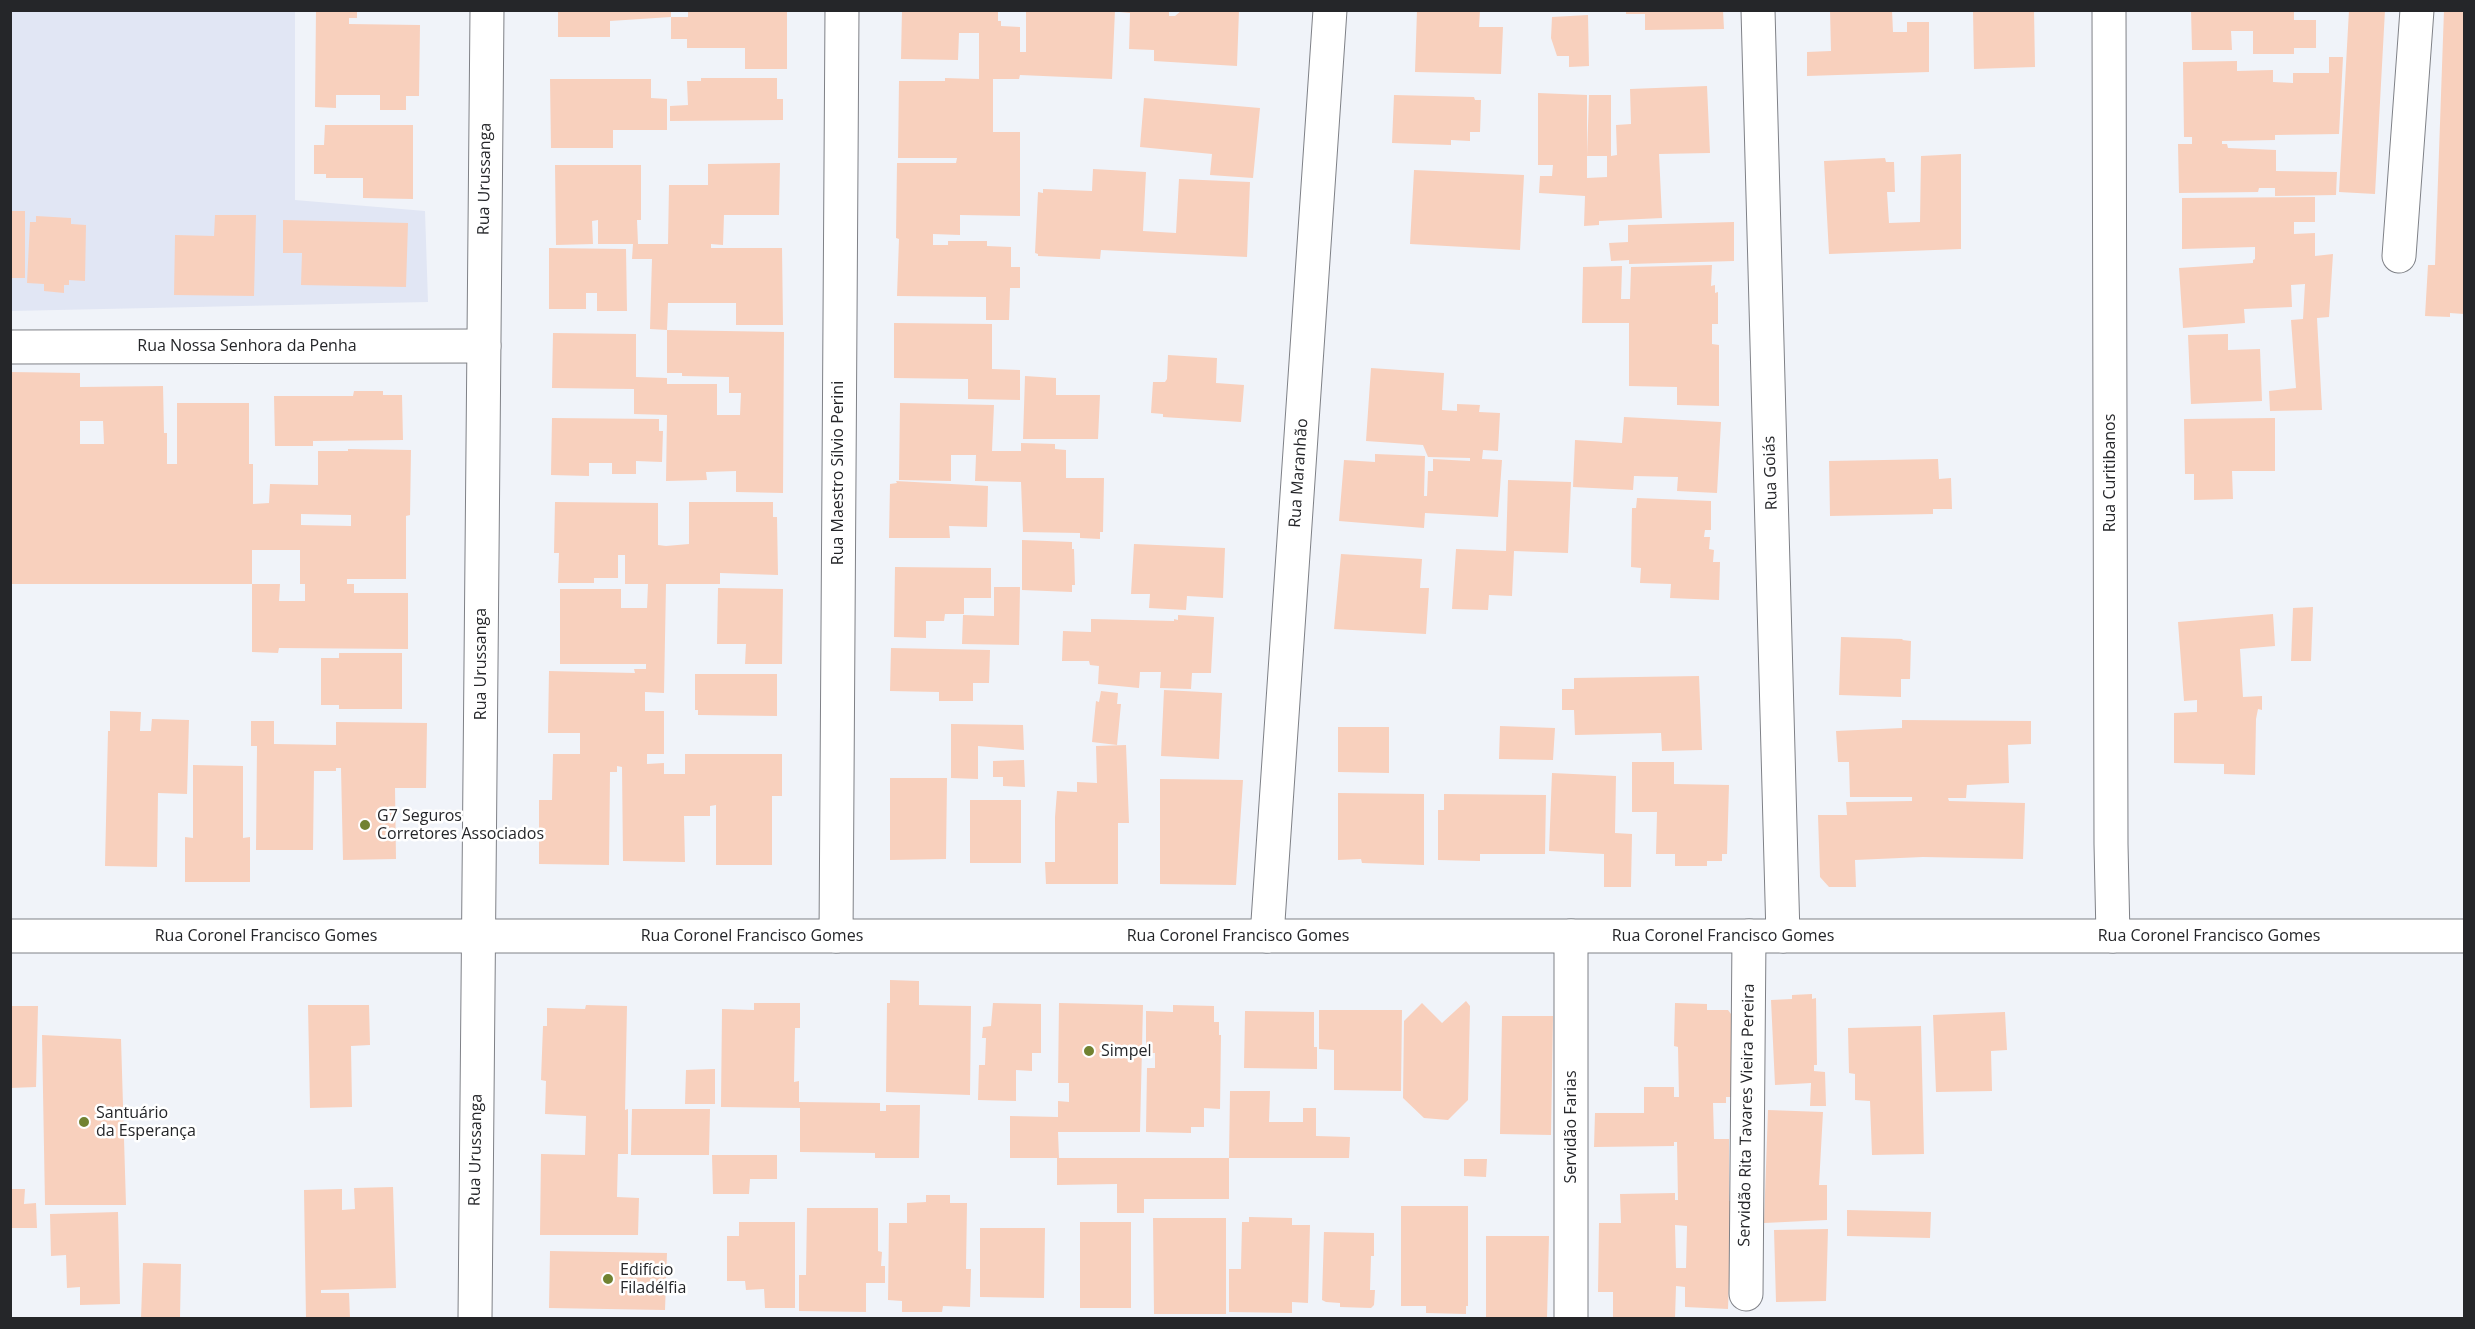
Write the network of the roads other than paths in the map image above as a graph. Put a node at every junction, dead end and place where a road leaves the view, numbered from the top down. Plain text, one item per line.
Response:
1 (487, 10) edge
2 (842, 10) edge
3 (1330, 10) edge
4 (1758, 10) edge
5 (2109, 10) edge
6 (2418, 10) edge
7 (2399, 256) dead end
8 (484, 346) junction
9 (10, 347) edge
10 (10, 936) edge
11 (479, 936) junction
12 (836, 936) junction
13 (1267, 936) junction
14 (1571, 936) junction
15 (1749, 936) junction
16 (1783, 936) junction
17 (2114, 936) junction
18 (2464, 936) edge
19 (1746, 1294) dead end
20 (475, 1318) edge
21 (1571, 1318) edge

1 - 8 street, Rua Urussanga
2 - 12 street, Rua Maestro Sílvio Perini
3 - 13 street, Rua Maranhão
4 - 16 street, Rua Goiás
5 - 17 street, Rua Curitibanos
6 - 7 street
8 - 9 street, Rua Nossa Senhora da Penha
8 - 11 street, Rua Urussanga
10 - 11 street, Rua Coronel Francisco Gomes
11 - 12 street, Rua Coronel Francisco Gomes
11 - 20 street, Rua Urussanga
12 - 13 street, Rua Coronel Francisco Gomes
13 - 14 street, Rua Coronel Francisco Gomes
14 - 15 street, Rua Coronel Francisco Gomes
14 - 21 street, Servidão Farias
15 - 16 street, Rua Coronel Francisco Gomes
15 - 19 street, Servidão Rita Tavares Vieira Pereira
16 - 17 street, Rua Coronel Francisco Gomes
17 - 18 street, Rua Coronel Francisco Gomes

